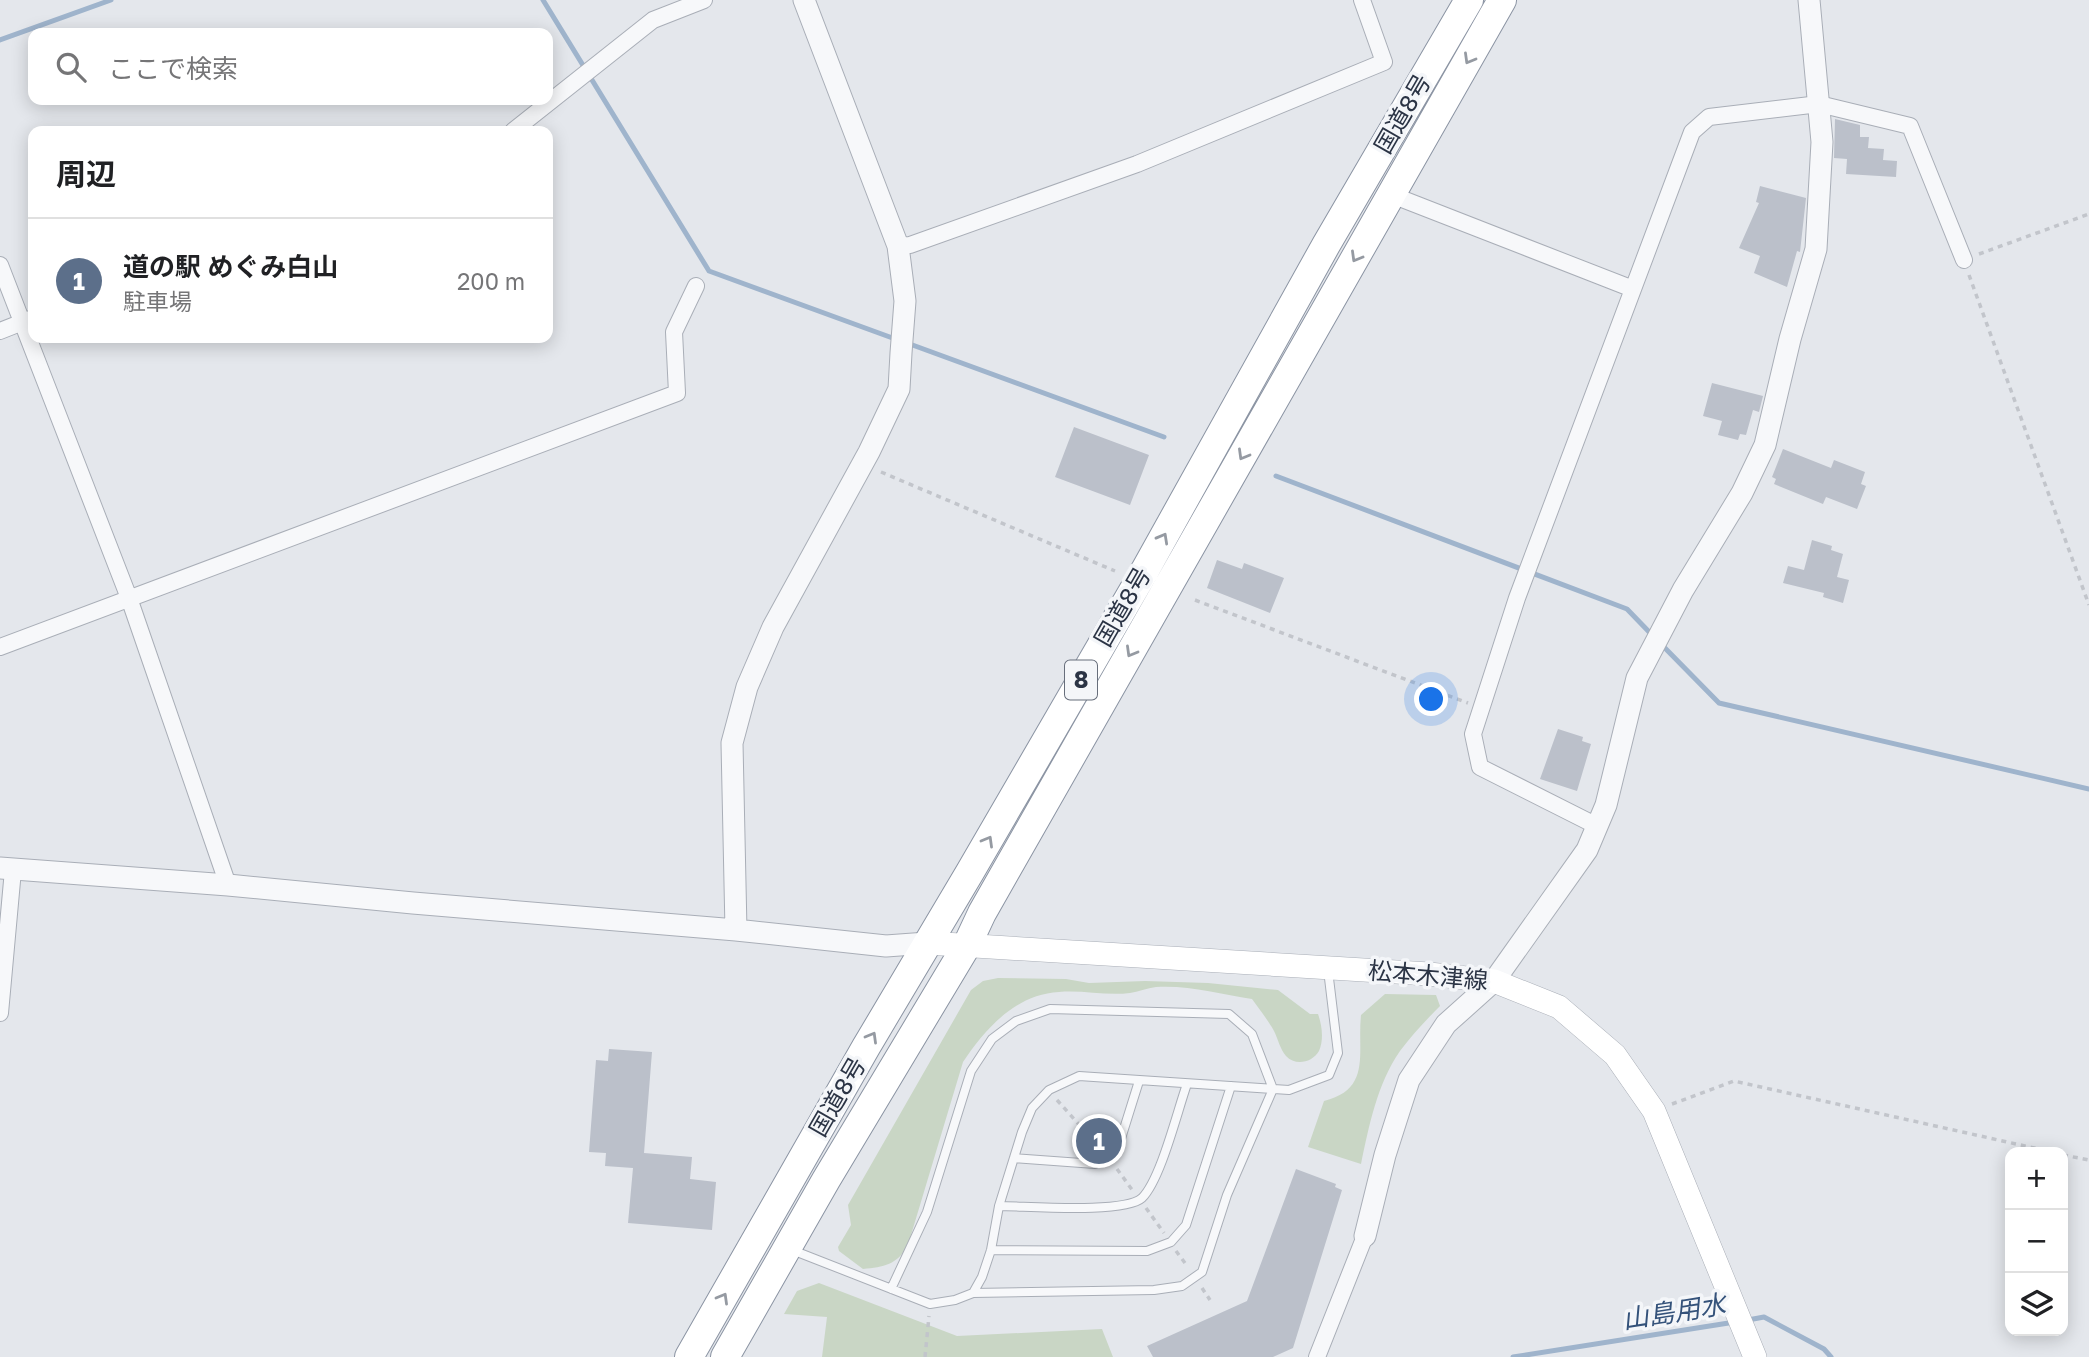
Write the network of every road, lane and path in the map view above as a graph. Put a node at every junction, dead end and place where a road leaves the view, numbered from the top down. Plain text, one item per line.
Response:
1 (704, 0) edge
2 (804, 0) edge
3 (1362, 0) edge
4 (1469, 0) edge
5 (1502, 0) edge
6 (1809, 0) edge
7 (553, 99) edge
8 (1819, 104) junction
9 (546, 105) edge
10 (519, 126) edge
11 (1392, 195) junction
12 (2089, 214) edge
13 (898, 246) junction
14 (1964, 260) junction
15 (0, 265) edge
16 (696, 286) dead end
17 (1633, 289) junction
18 (27, 320) edge
19 (0, 331) edge
20 (35, 343) edge
21 (863, 465) junction
22 (1115, 571) dead end
23 (129, 598) junction
24 (1195, 600) dead end
25 (2089, 605) edge
26 (0, 647) edge
27 (1481, 708) junction
28 (1597, 826) junction
29 (6, 869) edge
30 (228, 885) junction
31 (737, 930) junction
32 (927, 943) junction
33 (967, 945) junction
34 (1327, 967) junction
35 (1494, 981) junction
36 (0, 1013) edge
37 (1139, 1081) junction
38 (1187, 1084) junction
39 (1231, 1086) junction
40 (1273, 1088) junction
41 (1654, 1111) junction
42 (2030, 1147) edge
43 (2068, 1156) edge
44 (1014, 1158) junction
45 (2089, 1160) edge
46 (999, 1206) junction
47 (1365, 1236) joint
48 (787, 1248) junction
49 (990, 1250) junction
50 (891, 1289) junction
51 (973, 1293) junction
52 (930, 1304) junction
53 (689, 1357) edge
54 (725, 1357) edge
55 (925, 1357) edge
56 (1317, 1357) edge
57 (1755, 1357) edge

1 - 7 street
2 - 13 street
3 - 13 street
32 -> 4 highway, 国道8号 / 8
5 -> 11 highway, 国道8号 / 8
6 - 8 street
8 - 14 street
8 - 17 street
8 - 28 street
9 - 10 street
11 - 17 street
11 -> 33 highway, 国道8号 / 8
12 - 14 path
13 - 21 street
14 - 25 path
15 - 18 street
16 - 23 street
17 - 27 street
18 - 19 street
20 - 23 street
21 - 22 path
21 - 31 street
23 - 26 street
23 - 30 street
24 - 27 path
27 - 28 street
28 - 35 street
29 - 30 street
29 - 36 street
30 - 31 street
31 - 32 street
32 - 33 main road, 松本木津線
53 -> 32 highway, 国道8号 / 8
33 - 34 main road, 松本木津線
33 - 48 highway, 国道8号 / 8
34 - 35 main road, 松本木津線
34 - 40 lane
35 - 41 main road, 松本木津線
35 - 47 street
37 - 38 lane
37 - 44 lane
37 - 44 lane
38 - 39 lane
38 - 46 lane
39 - 40 lane
39 - 49 lane
40 - 50 lane
40 - 51 lane
41 - 42 path
41 - 57 main road, 松本木津線
43 - 45 path
44 - 46 lane
46 - 49 lane
47 - 56 street
48 - 50 lane
48 - 54 highway, 国道8号 / 8
49 - 51 lane
50 - 52 lane
51 - 52 lane
52 - 55 path

